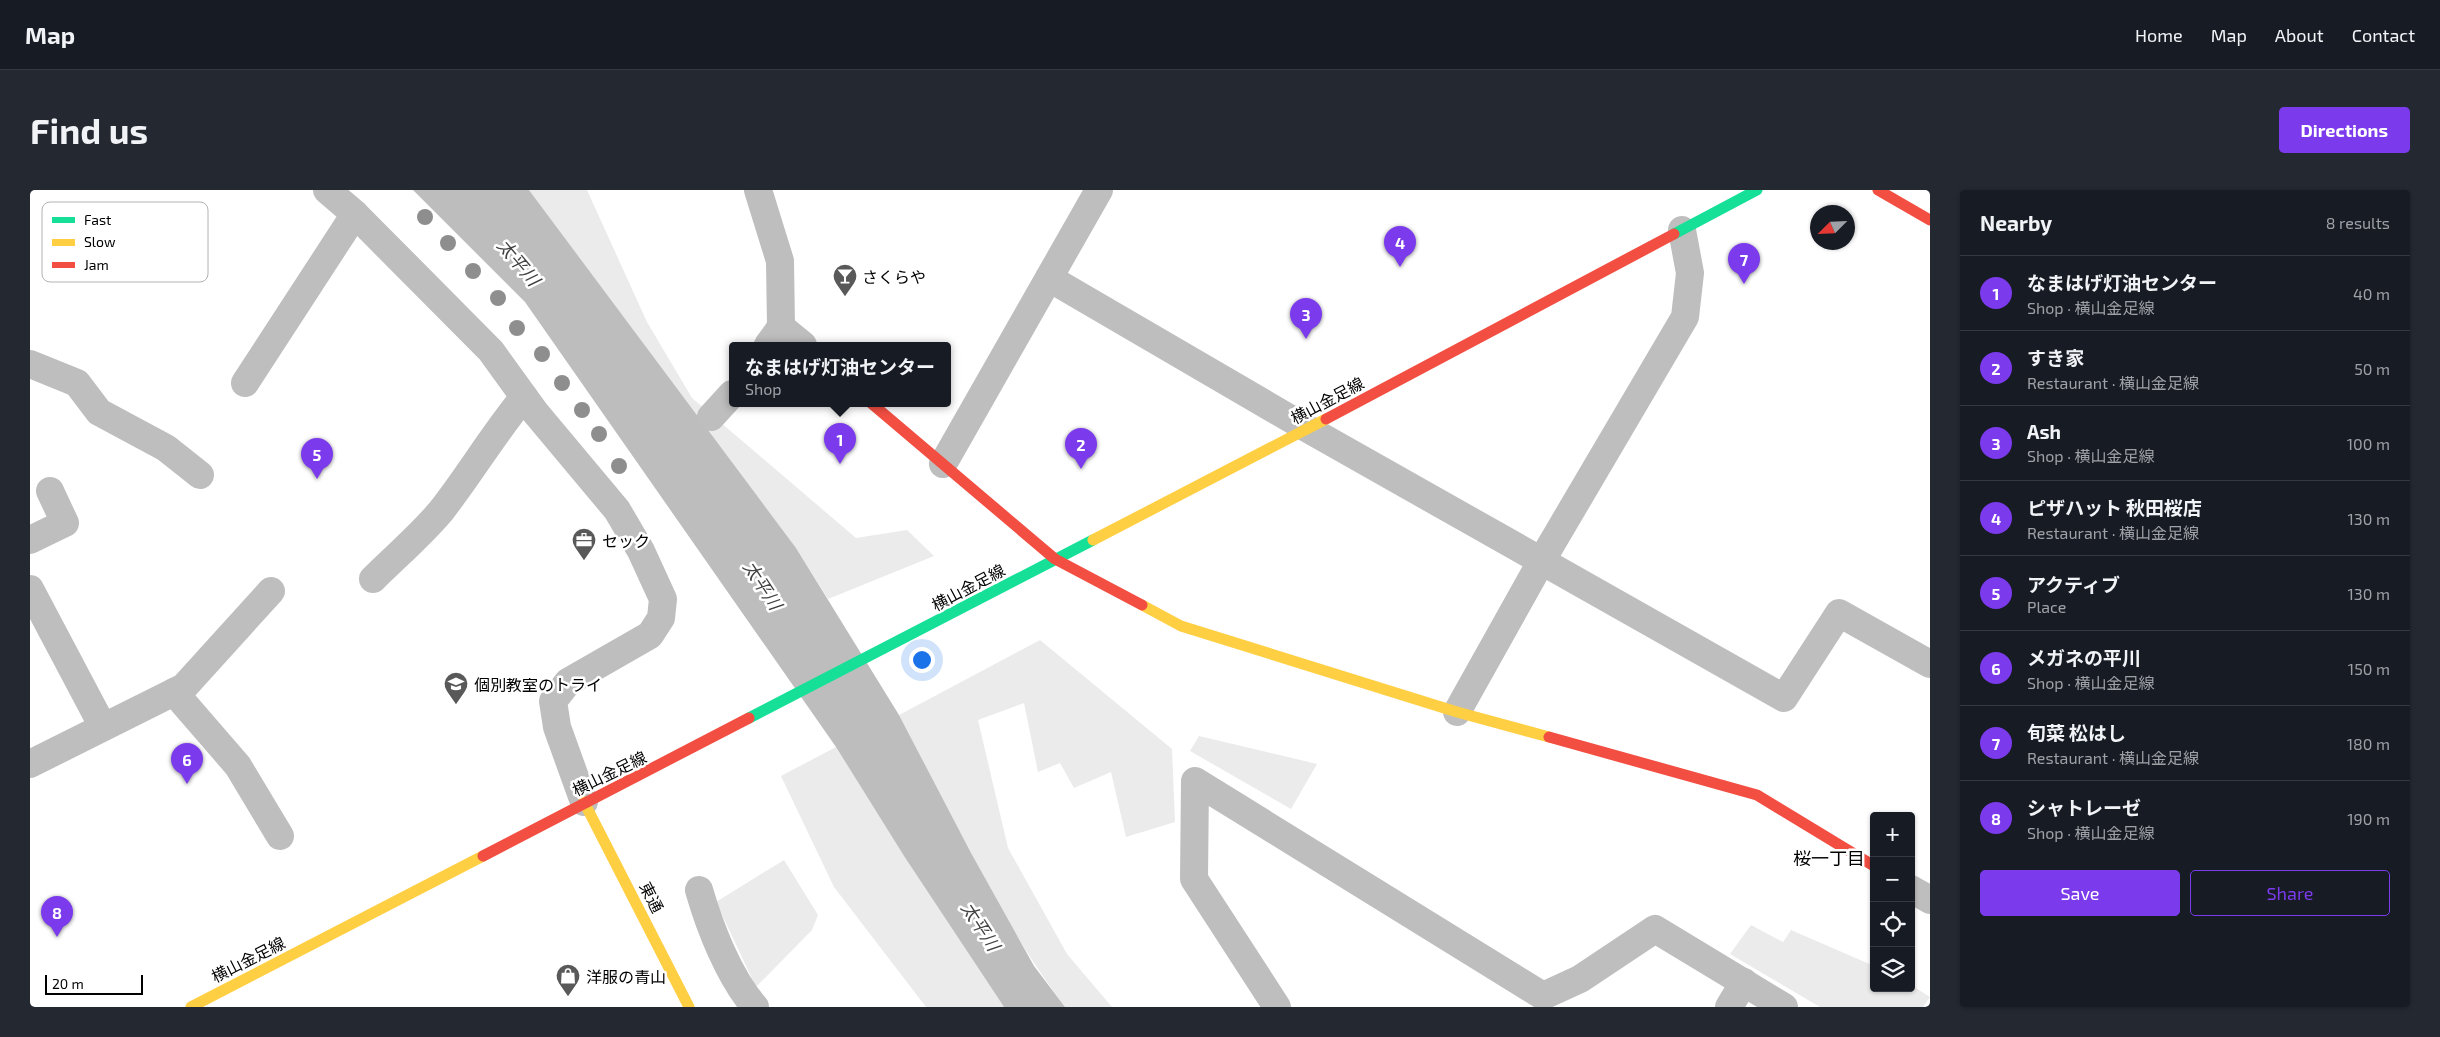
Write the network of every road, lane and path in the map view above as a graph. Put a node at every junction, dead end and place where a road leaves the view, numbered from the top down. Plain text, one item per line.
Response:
1 (327, 190) edge
2 (758, 190) edge
3 (1099, 190) edge
4 (1758, 190) edge
5 (1878, 190) edge
6 (355, 214) junction
7 (1930, 220) edge
8 (1682, 230) junction
9 (1049, 278) junction
10 (775, 336) edge
11 (794, 342) edge
12 (30, 364) edge
13 (245, 383) dead end
14 (524, 397) junction
15 (729, 397) edge
16 (876, 407) edge
17 (711, 417) dead end
18 (1308, 429) junction
19 (943, 464) junction
20 (200, 475) dead end
21 (50, 491) dead end
22 (30, 540) edge
23 (1055, 559) junction
24 (1542, 560) junction
25 (373, 579) dead end
26 (30, 589) edge
27 (272, 591) dead end
28 (1930, 664) edge
29 (174, 692) junction
30 (1457, 712) junction
31 (103, 727) junction
32 (30, 764) edge
33 (584, 802) junction
34 (280, 836) dead end
35 (1870, 864) edge
36 (699, 890) dead end
37 (1915, 891) edge
38 (1930, 900) edge
39 (1744, 982) junction
40 (1539, 1001) edge
41 (191, 1007) edge
42 (689, 1007) edge
43 (755, 1007) edge
44 (1276, 1007) edge
45 (1729, 1007) edge
46 (1784, 1007) edge

1 - 6 street
2 - 10 street
3 - 9 street
4 - 8 main road, 横山金足線
5 - 7 main road
6 - 13 street
6 - 14 street
8 - 18 main road, 横山金足線
8 - 24 street
9 - 18 street
9 - 19 street
10 - 11 street
12 - 20 street
14 - 25 street
14 - 33 street
15 - 17 street
16 - 19 main road
18 - 23 main road, 横山金足線
18 - 24 street
19 - 23 main road
21 - 22 street
23 - 30 main road
23 - 33 main road, 横山金足線
24 - 28 street
24 - 30 street
26 - 31 street
27 - 29 street
29 - 31 street
29 - 34 street
30 - 35 main road
31 - 32 street
33 - 41 main road, 横山金足線
33 - 42 main road, 東通
36 - 43 street
37 - 38 street
39 - 40 street
39 - 45 street
39 - 46 street
40 - 44 street

